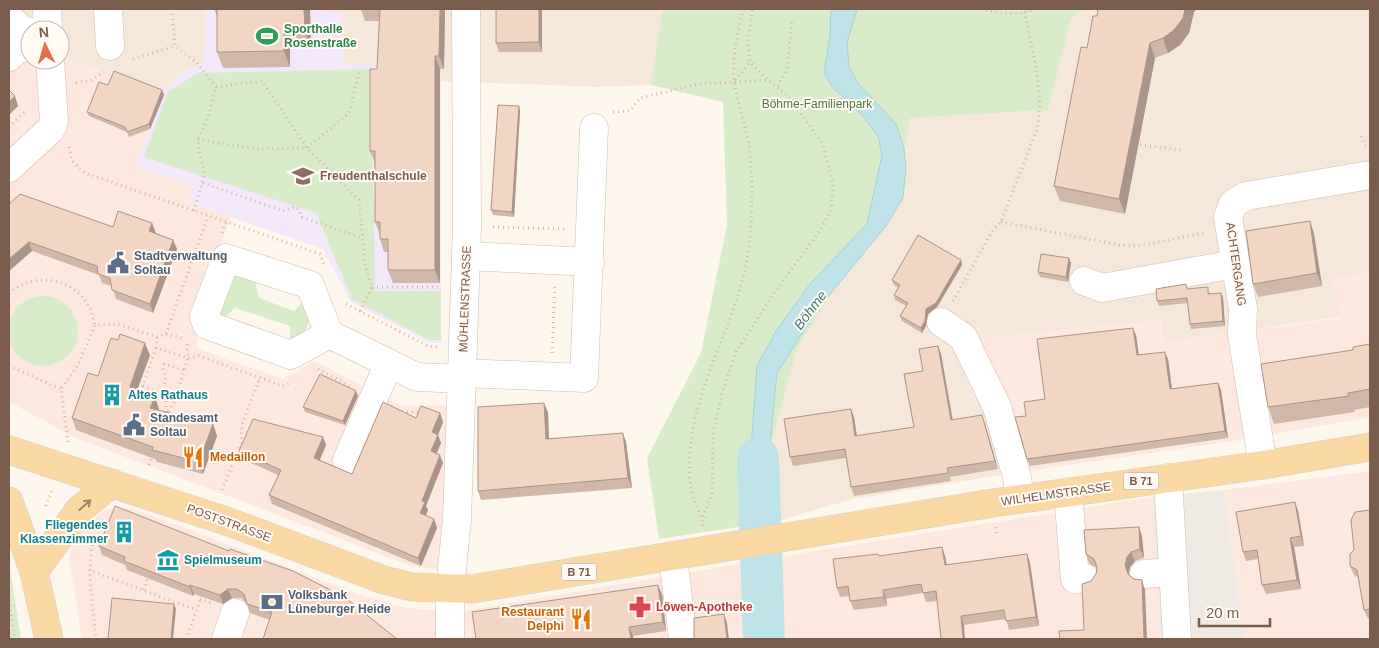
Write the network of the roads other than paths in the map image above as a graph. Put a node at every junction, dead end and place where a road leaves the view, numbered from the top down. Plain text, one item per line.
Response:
1 (108, 9) edge
2 (466, 9) edge
3 (9, 17) edge
4 (20, 30) edge
5 (110, 46) dead end
6 (20, 48) edge
7 (9, 56) edge
8 (51, 70) edge
9 (594, 128) dead end
10 (9, 168) edge
11 (1370, 174) edge
12 (466, 256) junction
13 (590, 262) junction
14 (1235, 264) junction
15 (1084, 281) dead end
16 (941, 322) road end
17 (329, 334) dead end
18 (389, 363) junction
19 (463, 376) junction
20 (1370, 447) edge
21 (9, 450) edge
22 (347, 460) dead end
23 (1263, 464) junction
24 (1168, 478) junction
25 (112, 483) junction
26 (1068, 492) junction
27 (1020, 499) junction
28 (9, 501) edge
29 (673, 557) junction
30 (34, 572) junction
31 (1173, 572) junction
32 (1144, 574) dead end
33 (1084, 578) dead end
34 (450, 589) junction
35 (235, 612) dead end
36 (49, 639) edge
37 (226, 639) edge
38 (450, 639) edge
39 (683, 639) edge
40 (1178, 639) edge

1 - 5 street
2 - 12 street, MÜHLENSTRASSE
3 - 4 street
6 - 7 street
8 - 10 street
9 - 13 street
11 - 14 street, ACHTERGANG
12 - 13 street
12 - 19 street, MÜHLENSTRASSE
13 - 19 street
14 - 15 street
14 - 23 street, ACHTERGANG
16 - 27 street
17 - 18 street
18 - 19 street
18 - 22 street
19 - 34 street, MÜHLENSTRASSE
20 - 23 main road, WILHELMSTRASSE / B 71
21 - 25 main road, POSTSTRASSE / B 71
23 - 24 main road, WILHELMSTRASSE / B 71
24 - 26 main road, WILHELMSTRASSE / B 71
24 - 31 street
30 -> 25 main road
25 - 34 main road, POSTSTRASSE / B 71
26 - 27 main road, WILHELMSTRASSE / B 71
26 - 33 street
27 - 29 main road, WILHELMSTRASSE / B 71
28 - 30 main road
29 - 34 main road, B 71
29 - 39 street
30 - 36 main road
31 - 32 street
31 - 40 street
34 - 38 street, MÜHLENSTRASSE
35 - 37 street

